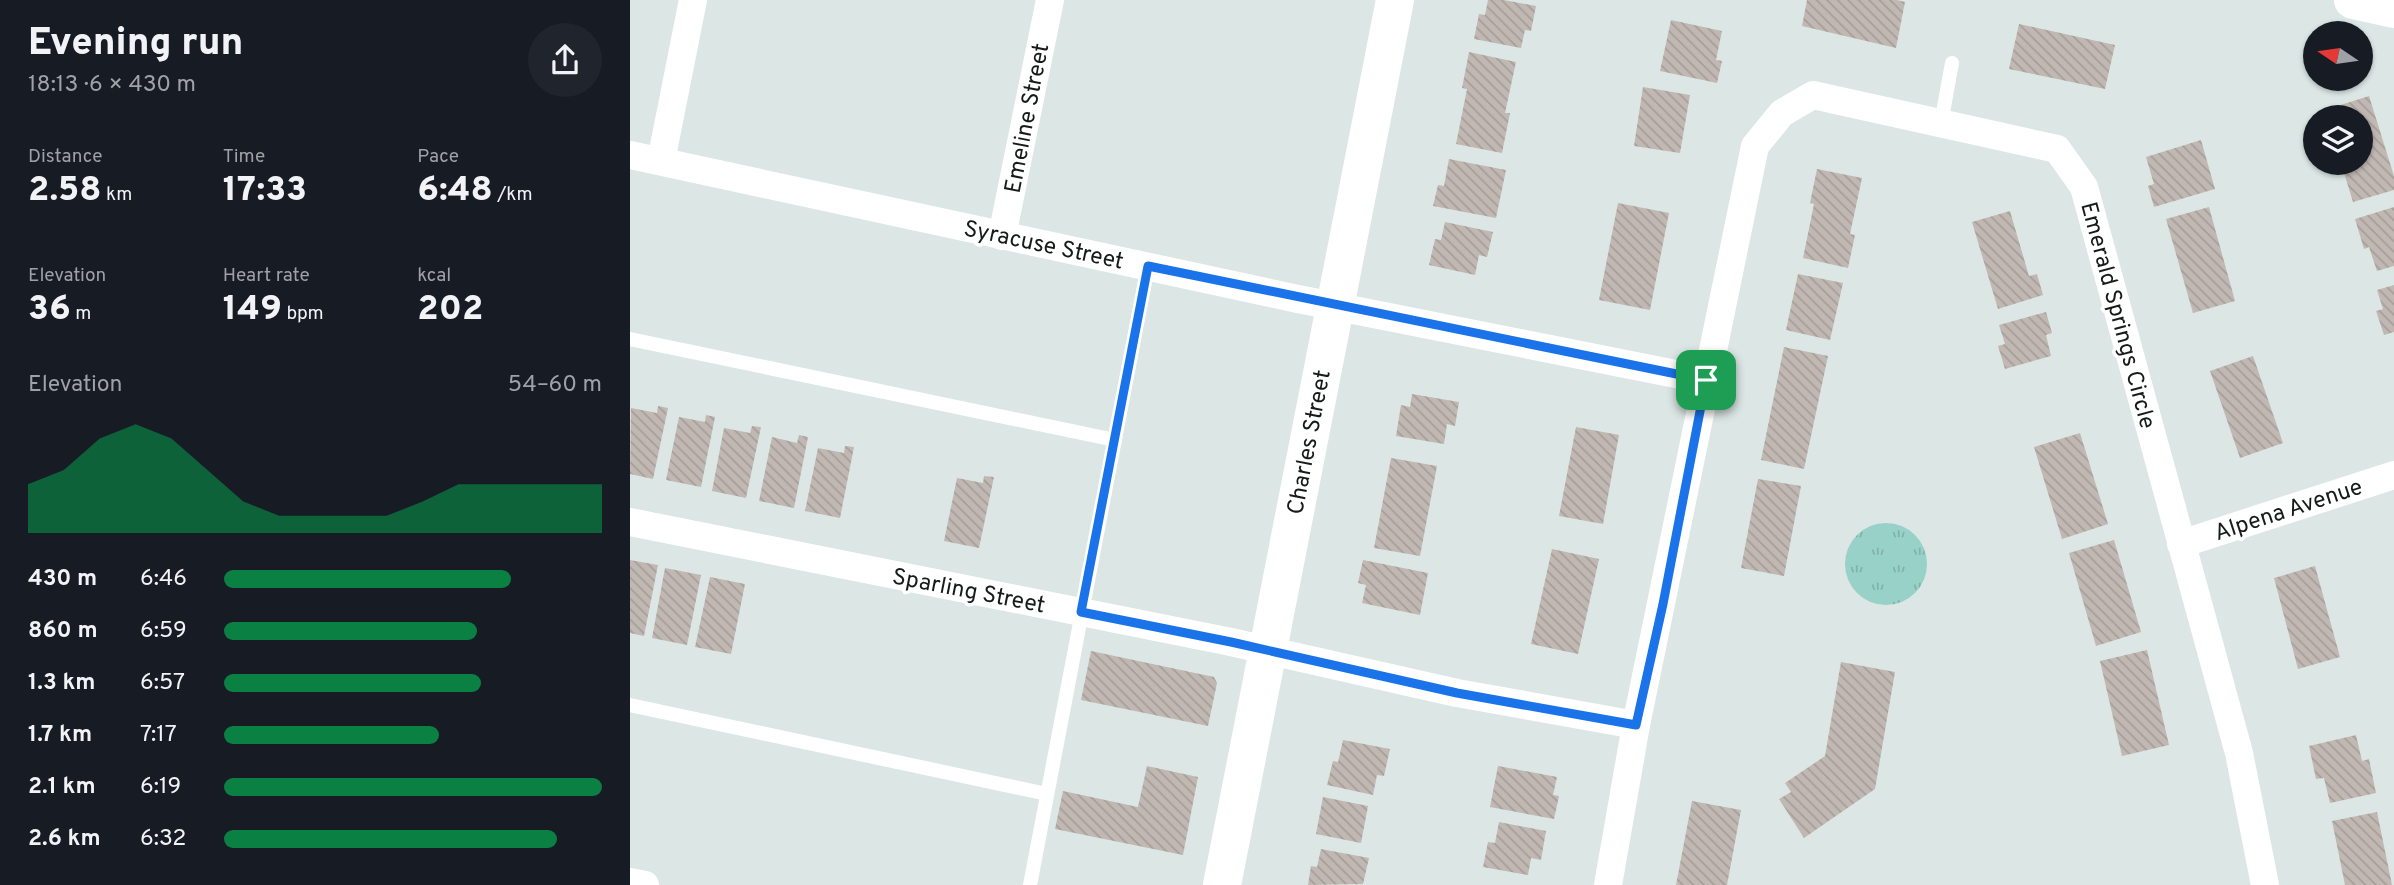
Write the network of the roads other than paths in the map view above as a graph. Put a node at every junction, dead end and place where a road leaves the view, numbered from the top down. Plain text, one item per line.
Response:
1 (693, 0) edge
2 (1050, 0) edge
3 (1395, 0) edge
4 (2353, 0) edge
5 (2394, 9) edge
6 (1952, 63) dead end
7 (1941, 123) junction
8 (630, 155) edge
9 (661, 161) junction
10 (1002, 236) junction
11 (1148, 266) junction
12 (1335, 305) junction
13 (630, 339) edge
14 (1706, 380) junction
15 (1115, 440) junction
16 (2394, 475) edge
17 (630, 522) edge
18 (2181, 544) junction
19 (1081, 612) junction
20 (1267, 651) junction
21 (630, 705) edge
22 (1636, 725) junction
23 (1047, 794) junction
24 (630, 882) edge
25 (645, 885) edge
26 (1030, 885) edge
27 (1222, 885) edge
28 (1608, 885) edge
29 (2265, 885) edge

1 - 9 street
2 - 10 street, Emeline Street
3 - 12 street, Charles Street
4 - 5 street
6 - 7 lane
7 - 14 street, Emerald Springs Circle
7 - 18 street, Emerald Springs Circle
8 - 9 street, Syracuse Street
9 - 10 street, Syracuse Street
10 - 11 street, Syracuse Street
11 - 12 street, Syracuse Street
11 - 15 lane
12 - 14 street, Syracuse Street
12 - 20 street, Charles Street
13 - 15 lane
14 - 22 street, Emerald Springs Circle
15 - 19 lane
16 - 18 street, Alpena Avenue
17 - 19 street, Sparling Street
18 - 29 street, Emerald Springs Circle
19 - 20 street, Sparling Street
19 - 23 lane
20 - 22 street, Sparling Street
20 - 27 street, Charles Street
21 - 23 lane
22 - 28 street, Emerald Springs Circle
23 - 26 lane
24 - 25 street

